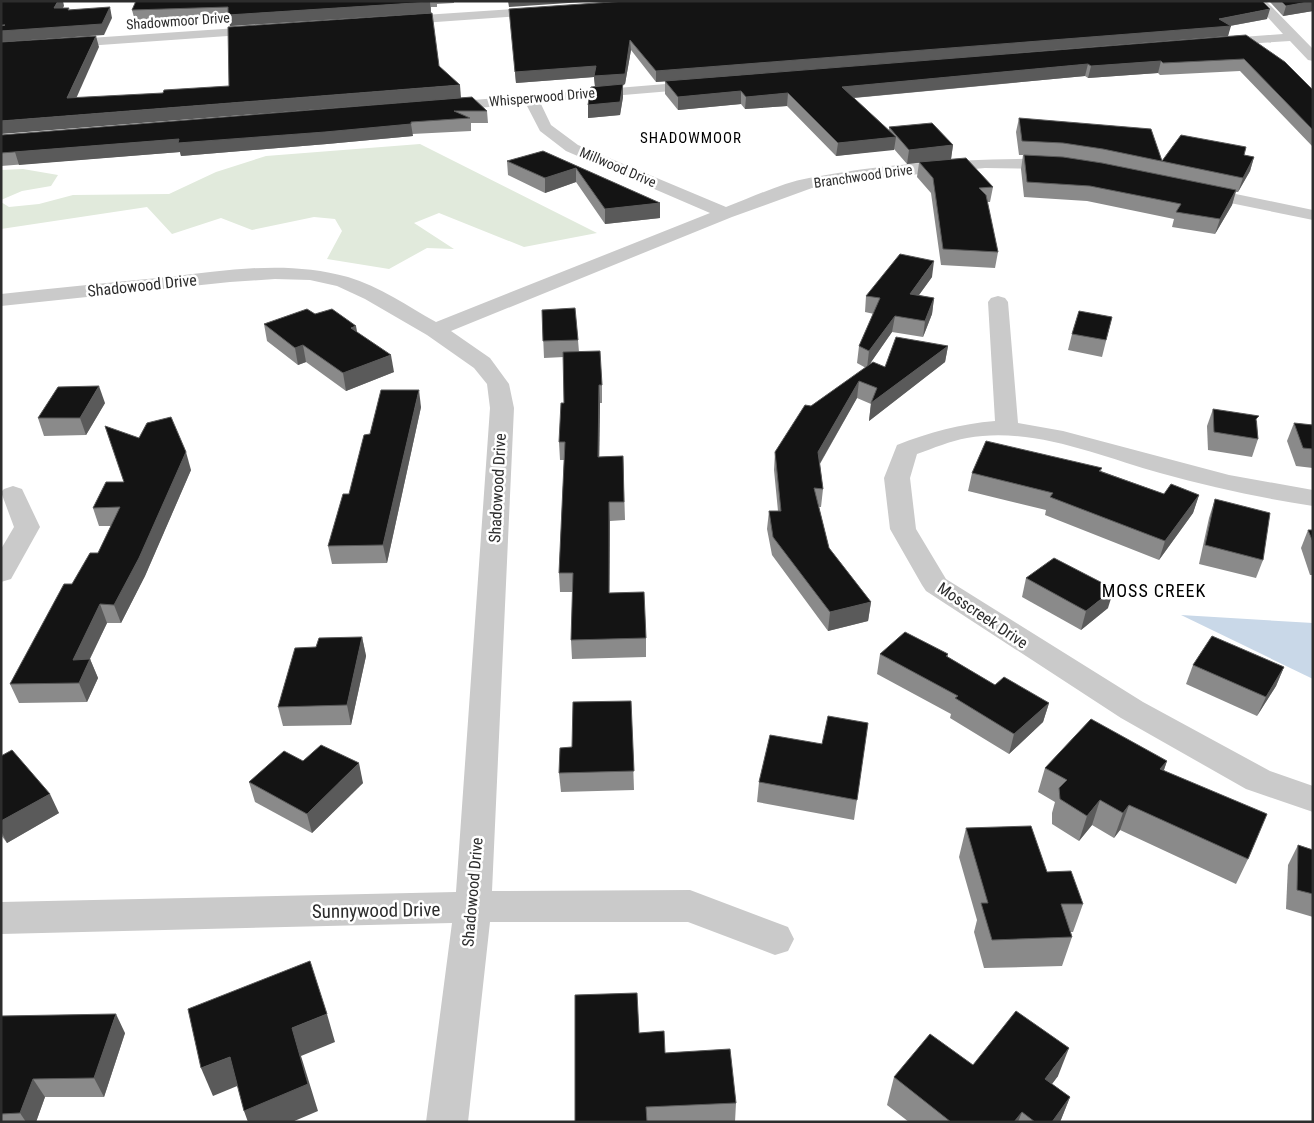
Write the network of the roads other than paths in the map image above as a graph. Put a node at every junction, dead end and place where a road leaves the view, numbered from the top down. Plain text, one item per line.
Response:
1 (1259, 1) edge
2 (558, 10) edge
3 (379, 22) edge
4 (279, 29) edge
5 (1292, 37) junction
6 (1203, 44) edge
7 (1, 48) edge
8 (1313, 57) edge
9 (718, 83) edge
10 (530, 98) junction
11 (423, 107) edge
12 (1079, 168) edge
13 (1176, 187) edge
14 (726, 213) junction
15 (1313, 215) edge
16 (1, 300) edge
17 (998, 302) dead end
18 (435, 330) junction
19 (1007, 428) junction
20 (13, 494) dead end
21 (1313, 498) edge
22 (1, 574) edge
23 (1313, 799) edge
24 (473, 907) junction
25 (1, 918) edge
26 (775, 939) dead end
27 (447, 1122) edge

1 - 5 street
2 - 3 street
4 - 7 street, Shadowmoor Drive
5 - 6 street
5 - 8 street
9 - 10 street, Whisperwood Drive
10 - 11 street, Whisperwood Drive
10 - 14 street, Millwood Drive
12 - 14 street, Branchwood Drive
13 - 15 street
14 - 18 street, Branchwood Drive
16 - 18 street, Shadowood Drive
17 - 19 street
18 - 24 street, Shadowood Drive
19 - 21 street, Mosscreek Drive
19 - 23 street, Mosscreek Drive
20 - 22 street
24 - 25 street, Sunnywood Drive
24 - 26 street, Sunnywood Drive
24 - 27 street, Shadowood Drive

